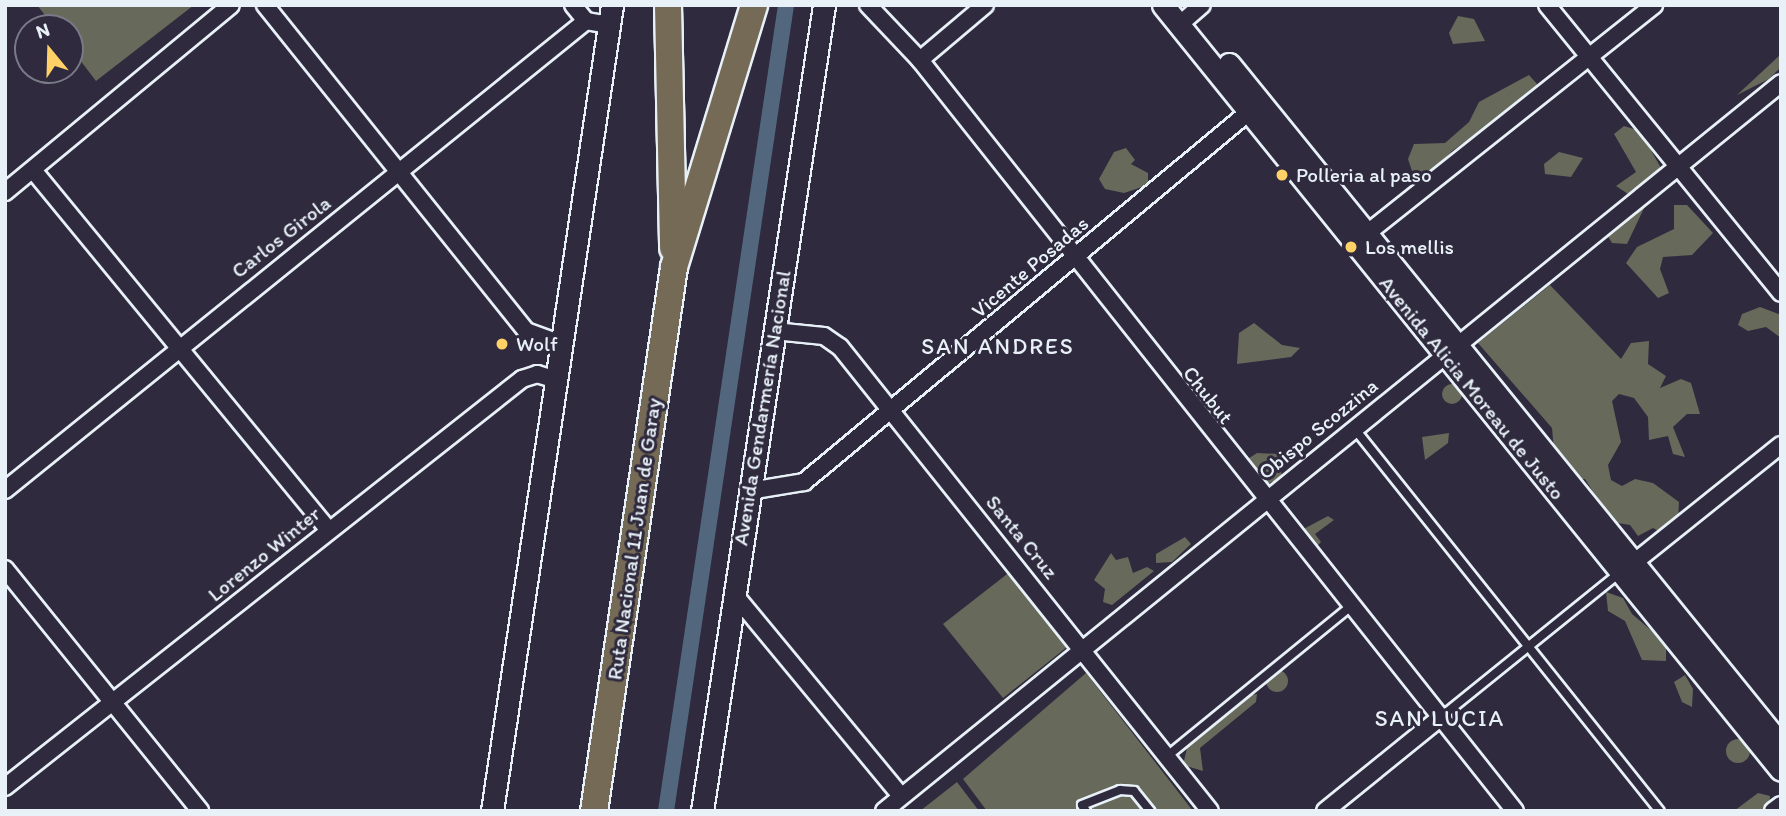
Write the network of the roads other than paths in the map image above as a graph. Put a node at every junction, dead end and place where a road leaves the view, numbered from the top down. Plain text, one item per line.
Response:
1 (231, 5) edge
2 (265, 5) edge
3 (573, 5) edge
4 (668, 5) edge
5 (754, 5) edge
6 (824, 5) edge
7 (868, 5) edge
8 (985, 5) edge
9 (1163, 5) edge
10 (1548, 5) edge
11 (1654, 5) edge
12 (1188, 13) edge
13 (610, 15) edge
14 (586, 21) junction
15 (1589, 57) junction
16 (920, 60) junction
17 (1781, 83) edge
18 (1255, 107) junction
19 (1678, 166) junction
20 (401, 169) junction
21 (33, 170) junction
22 (5, 192) edge
23 (1361, 238) junction
24 (1074, 258) junction
25 (674, 267) junction
26 (1781, 293) edge
27 (774, 331) junction
28 (562, 344) junction
29 (177, 347) junction
30 (1450, 349) junction
31 (557, 380) junction
32 (892, 408) junction
33 (1354, 428) junction
34 (1781, 445) edge
35 (5, 490) edge
36 (749, 491) junction
37 (1263, 500) junction
38 (328, 529) junction
39 (1627, 568) junction
40 (5, 569) edge
41 (734, 594) junction
42 (1351, 606) junction
43 (1082, 646) junction
44 (1529, 647) junction
45 (113, 702) junction
46 (1441, 717) junction
47 (1781, 746) edge
48 (1166, 757) junction
49 (1781, 770) edge
50 (5, 787) edge
51 (901, 796) junction
52 (1781, 805) edge
53 (201, 811) edge
54 (492, 811) edge
55 (594, 811) edge
56 (702, 811) edge
57 (884, 811) edge
58 (1086, 811) edge
59 (1150, 811) edge
60 (1210, 811) edge
61 (1325, 811) edge
62 (1515, 811) edge
63 (1660, 811) edge
64 (1773, 811) edge

1 - 21 street
2 - 20 street
3 - 14 street
4 - 25 highway, Ruta Nacional 11 Juan de Garay
5 - 25 highway, Ruta Nacional 11 Juan de Garay
6 - 27 main road, Avenida Gendarmería Nacional
7 - 16 street, Chubut
8 - 16 street
9 - 12 main road, Avenida Alicia Moreau de Justo
10 - 15 street
11 - 15 street
12 - 18 main road, Avenida Alicia Moreau de Justo
13 - 14 street
13 - 28 main road
14 - 20 street, Carlos Girola
15 - 19 street
15 - 23 street
16 - 24 street, Chubut
17 - 19 street, Obispo Scozzina
18 - 23 main road, Avenida Alicia Moreau de Justo
18 - 24 street, Vicente Posadas
19 - 26 street
19 - 30 street, Obispo Scozzina
20 - 28 street
20 - 29 street, Carlos Girola
21 - 22 street
21 - 29 street
23 - 30 main road, Avenida Alicia Moreau de Justo
24 - 32 street, Vicente Posadas
24 - 37 street, Chubut
25 - 55 highway, Ruta Nacional 11 Juan de Garay
27 - 32 street, Santa Cruz
27 - 36 main road, Avenida Gendarmería Nacional
28 - 31 main road
29 - 35 street, Carlos Girola
29 - 38 street
30 - 33 street, Obispo Scozzina
30 - 39 main road, Avenida Alicia Moreau de Justo
31 - 38 street, Lorenzo Winter
31 - 54 main road
32 - 36 street, Vicente Posadas
32 - 43 street, Santa Cruz
33 - 37 street, Obispo Scozzina
33 - 44 lane
34 - 39 street
36 - 41 main road, Avenida Gendarmería Nacional
37 - 42 street, Chubut
37 - 43 street, Obispo Scozzina
38 - 45 street, Lorenzo Winter
39 - 44 lane
39 - 47 main road, Avenida Alicia Moreau de Justo
39 - 49 main road, Avenida Alicia Moreau de Justo
40 - 45 street
41 - 51 street
41 - 56 main road, Avenida Gendarmería Nacional
42 - 46 street, Chubut
42 - 48 lane
43 - 48 street, Santa Cruz
43 - 51 street, Obispo Scozzina
44 - 46 lane
44 - 63 lane
45 - 50 street, Lorenzo Winter
45 - 53 street
46 - 61 street
46 - 62 street, Chubut
48 - 60 street, Santa Cruz
51 - 57 street, Obispo Scozzina
52 - 64 street
58 - 59 lane

